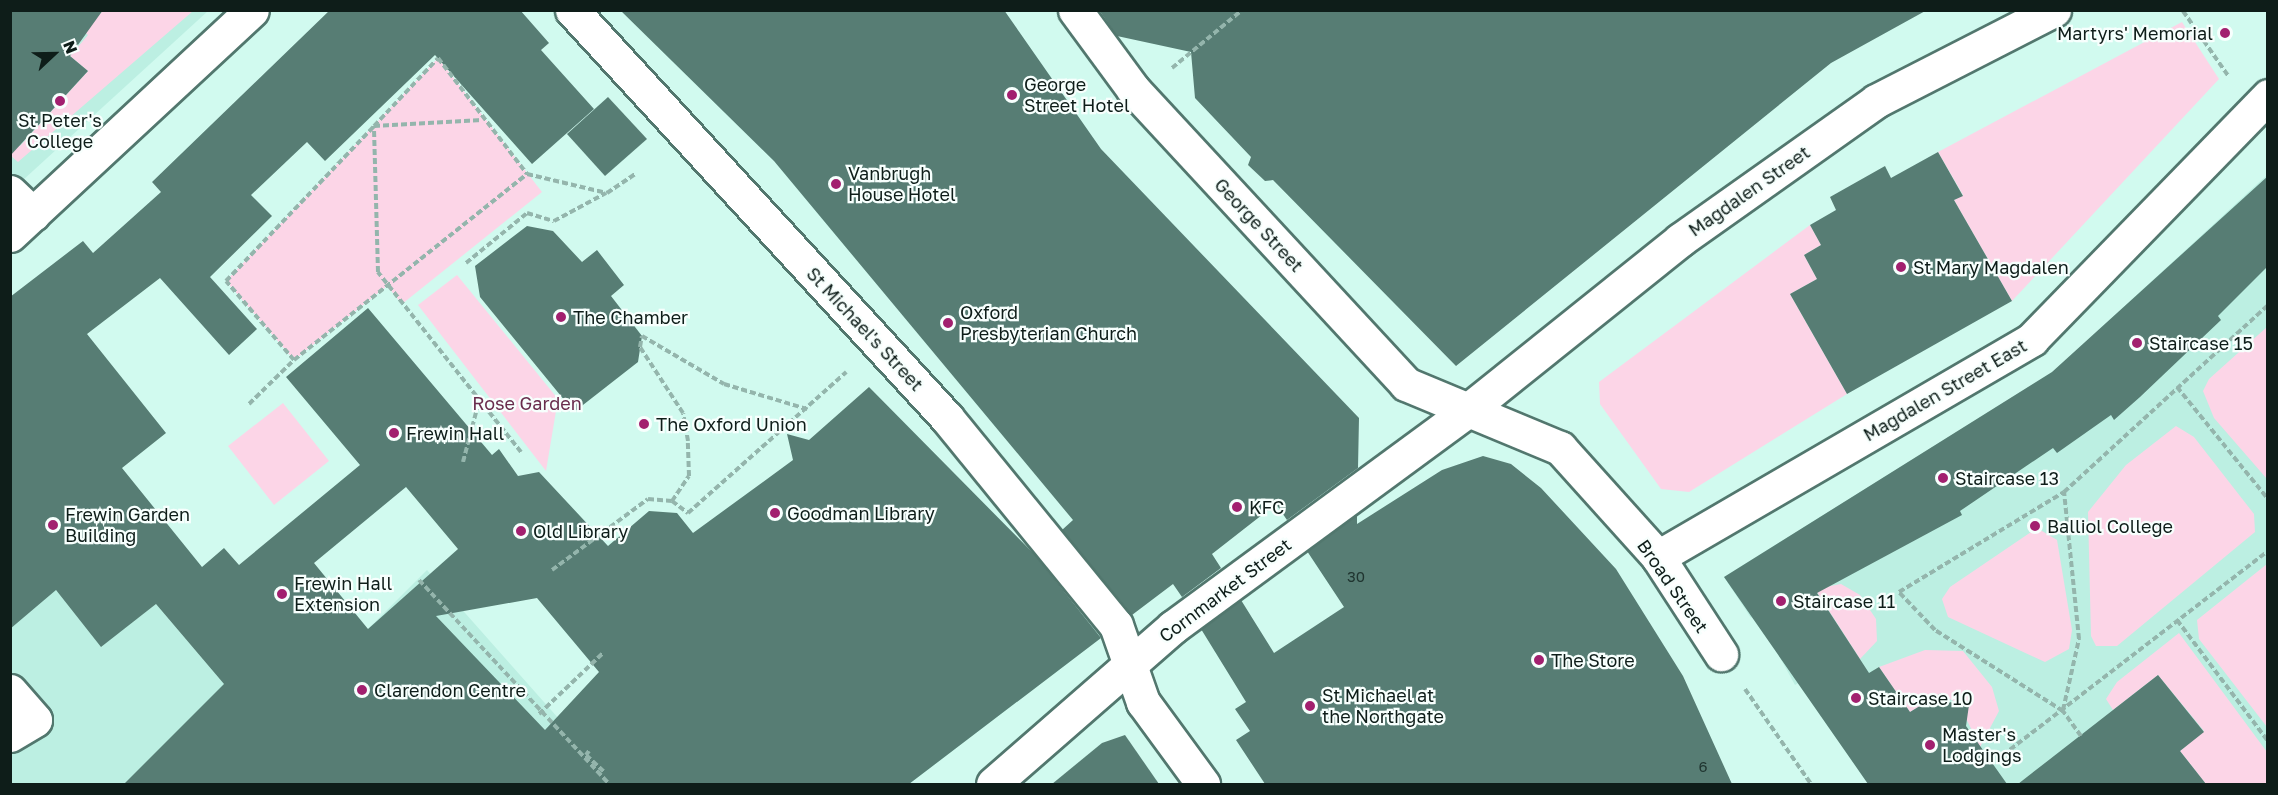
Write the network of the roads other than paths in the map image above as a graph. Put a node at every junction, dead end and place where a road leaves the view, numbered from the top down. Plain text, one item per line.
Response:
1 (252, 10) edge
2 (572, 10) edge
3 (1075, 10) edge
4 (2054, 10) edge
5 (2268, 96) edge
6 (18, 213) edge
7 (1468, 410) junction
8 (1658, 557) junction
9 (1721, 654) road end
10 (1129, 666) junction
11 (10, 691) edge
12 (10, 735) edge
13 (993, 784) edge
14 (1203, 784) edge

1 - 6 street
2 - 10 street, St Michael's Street
3 - 7 street, George Street
4 - 7 street, Magdalen Street
5 - 8 street, Magdalen Street East
7 - 8 street, Broad Street
7 - 10 street, Cornmarket Street
8 - 9 street, Broad Street
10 - 13 street, Cornmarket Street
10 - 14 street, St Michael's Street
11 - 12 street

